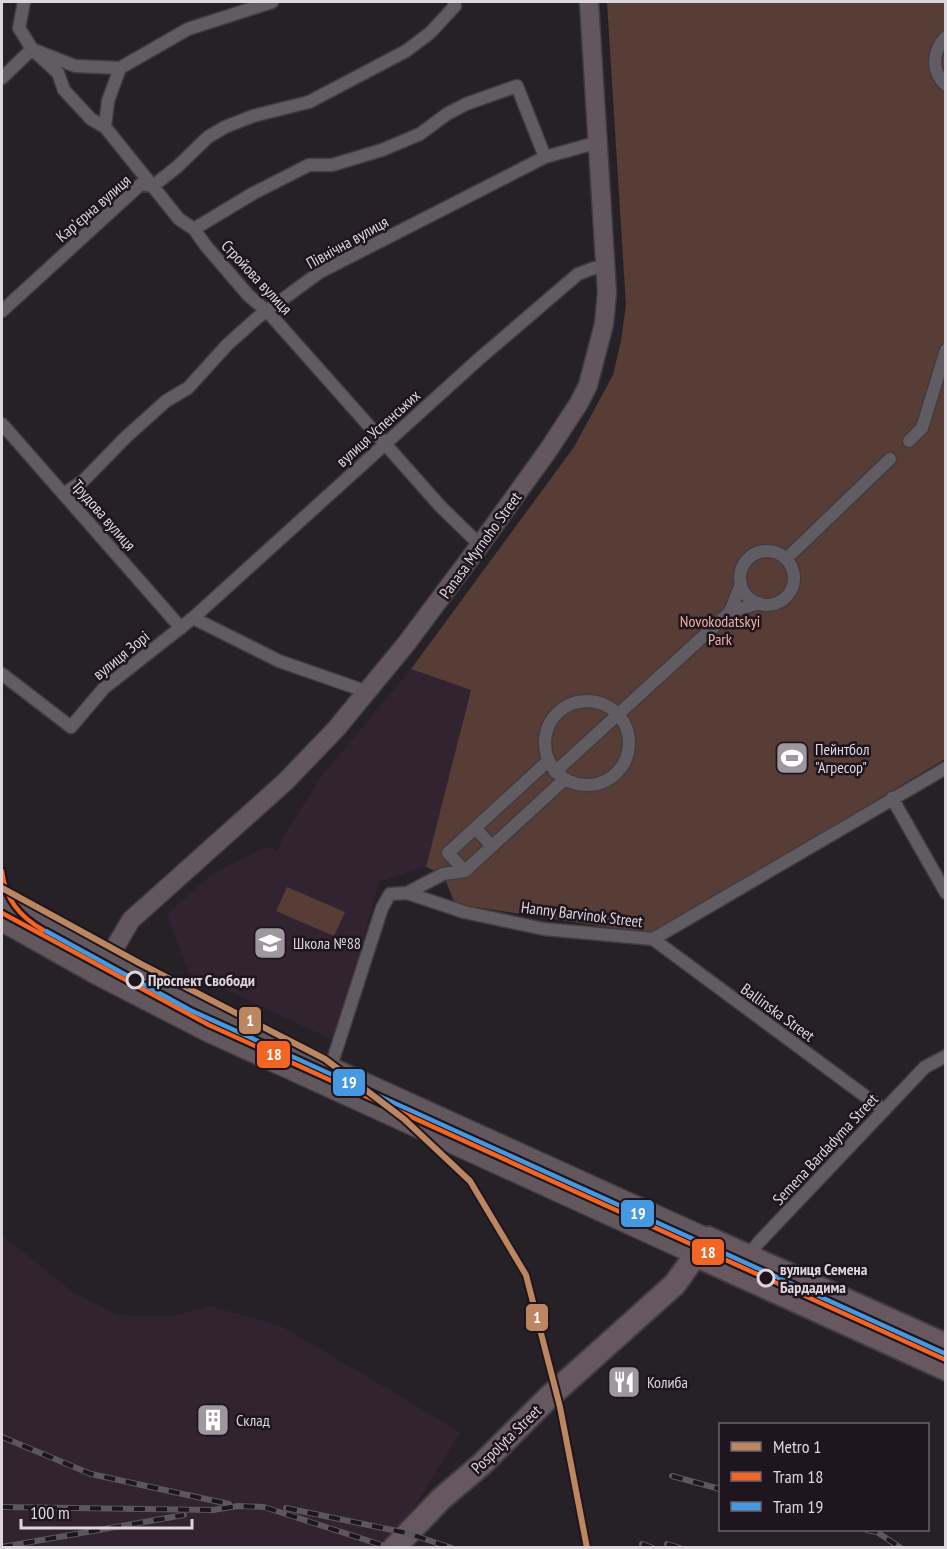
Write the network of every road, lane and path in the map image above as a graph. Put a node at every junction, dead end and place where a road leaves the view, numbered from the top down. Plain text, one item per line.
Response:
1 (24, 2) edge
2 (272, 2) edge
3 (454, 2) edge
4 (589, 2) edge
5 (945, 37) edge
6 (32, 49) junction
7 (940, 61) edge
8 (120, 68) junction
9 (2, 78) edge
10 (945, 85) edge
11 (105, 127) junction
12 (599, 142) junction
13 (546, 156) junction
14 (153, 186) junction
15 (194, 229) junction
16 (606, 268) junction
17 (2, 311) edge
18 (268, 312) junction
19 (945, 350) edge
20 (2, 424) edge
21 (909, 441) dead end
22 (385, 443) junction
23 (890, 459) dead end
24 (63, 494) junction
25 (480, 545) junction
26 (786, 559) junction
27 (741, 584) junction
28 (759, 603) junction
29 (730, 612) junction
30 (194, 618) junction
31 (181, 628) junction
32 (2, 674) edge
33 (368, 692) junction
34 (633, 700) junction
35 (600, 702) junction
36 (618, 714) junction
37 (629, 734) junction
38 (945, 768) edge
39 (556, 770) junction
40 (892, 798) junction
41 (475, 828) junction
42 (492, 846) junction
43 (448, 853) junction
44 (465, 871) junction
45 (443, 874) junction
46 (407, 892) junction
47 (945, 893) edge
48 (2, 905) edge
49 (2, 922) edge
50 (653, 939) junction
51 (107, 957) junction
52 (98, 976) junction
53 (945, 1056) edge
54 (331, 1066) junction
55 (884, 1110) junction
56 (701, 1246) junction
57 (742, 1265) junction
58 (945, 1346) edge
59 (945, 1369) edge
60 (394, 1548) edge

1 - 6 street, Стройова вулиця
2 - 8 street
3 - 14 street, Карʼєрна вулиця
4 - 12 main road, Panasa Myrnoho Street
5 - 7 street
6 - 8 street
6 - 9 street
6 - 11 street, Стройова вулиця
7 - 10 street
8 - 11 street
11 - 14 street, Стройова вулиця
12 - 13 street, Північна вулиця
12 - 16 main road, Panasa Myrnoho Street
13 - 15 street
13 - 18 street, Північна вулиця
14 - 15 street, Стройова вулиця
14 - 17 street, Карʼєрна вулиця
15 - 18 street, Стройова вулиця
16 - 22 street, вулиця Успенських
16 - 25 main road, Panasa Myrnoho Street
18 - 22 street, Стройова вулиця
18 - 24 street, Північна вулиця
19 - 21 street
20 - 24 street, Трудова вулиця
22 - 25 street, Стройова вулиця
22 - 30 street, вулиця Успенських
23 - 26 street
24 - 31 street, Трудова вулиця
25 - 33 main road, Panasa Myrnoho Street
26 - 27 street
26 - 28 street
27 - 28 street
27 - 29 street
28 - 29 street
29 - 34 street
30 - 31 street, вулиця Успенських
30 - 33 street
31 - 32 street, вулиця Зорі
33 - 51 main road, Panasa Myrnoho Street
34 - 35 street
34 - 36 street
34 - 37 street
35 - 36 street
35 - 39 street
36 - 37 street
36 - 39 street
37 - 39 street
38 - 40 street, Hanny Barvinok Street
39 - 41 street
39 - 42 street
40 - 47 street
40 - 50 street, Hanny Barvinok Street
41 - 42 street
41 - 43 street
42 - 44 street
43 - 44 street
43 - 45 street
44 - 45 street
45 - 46 street
46 - 50 street, Hanny Barvinok Street
46 - 54 street
48 - 51 main road
49 - 52 main road
50 - 55 street, Ballinska Street
51 - 52 main road, Panasa Myrnoho Street
51 - 54 main road
52 - 56 main road
53 - 55 street, Semena Bardadyma Street
54 - 56 main road
55 - 57 street, Semena Bardadyma Street
56 - 57 highway
56 - 60 highway, Pospolyta Street
57 - 58 highway
57 - 59 highway

